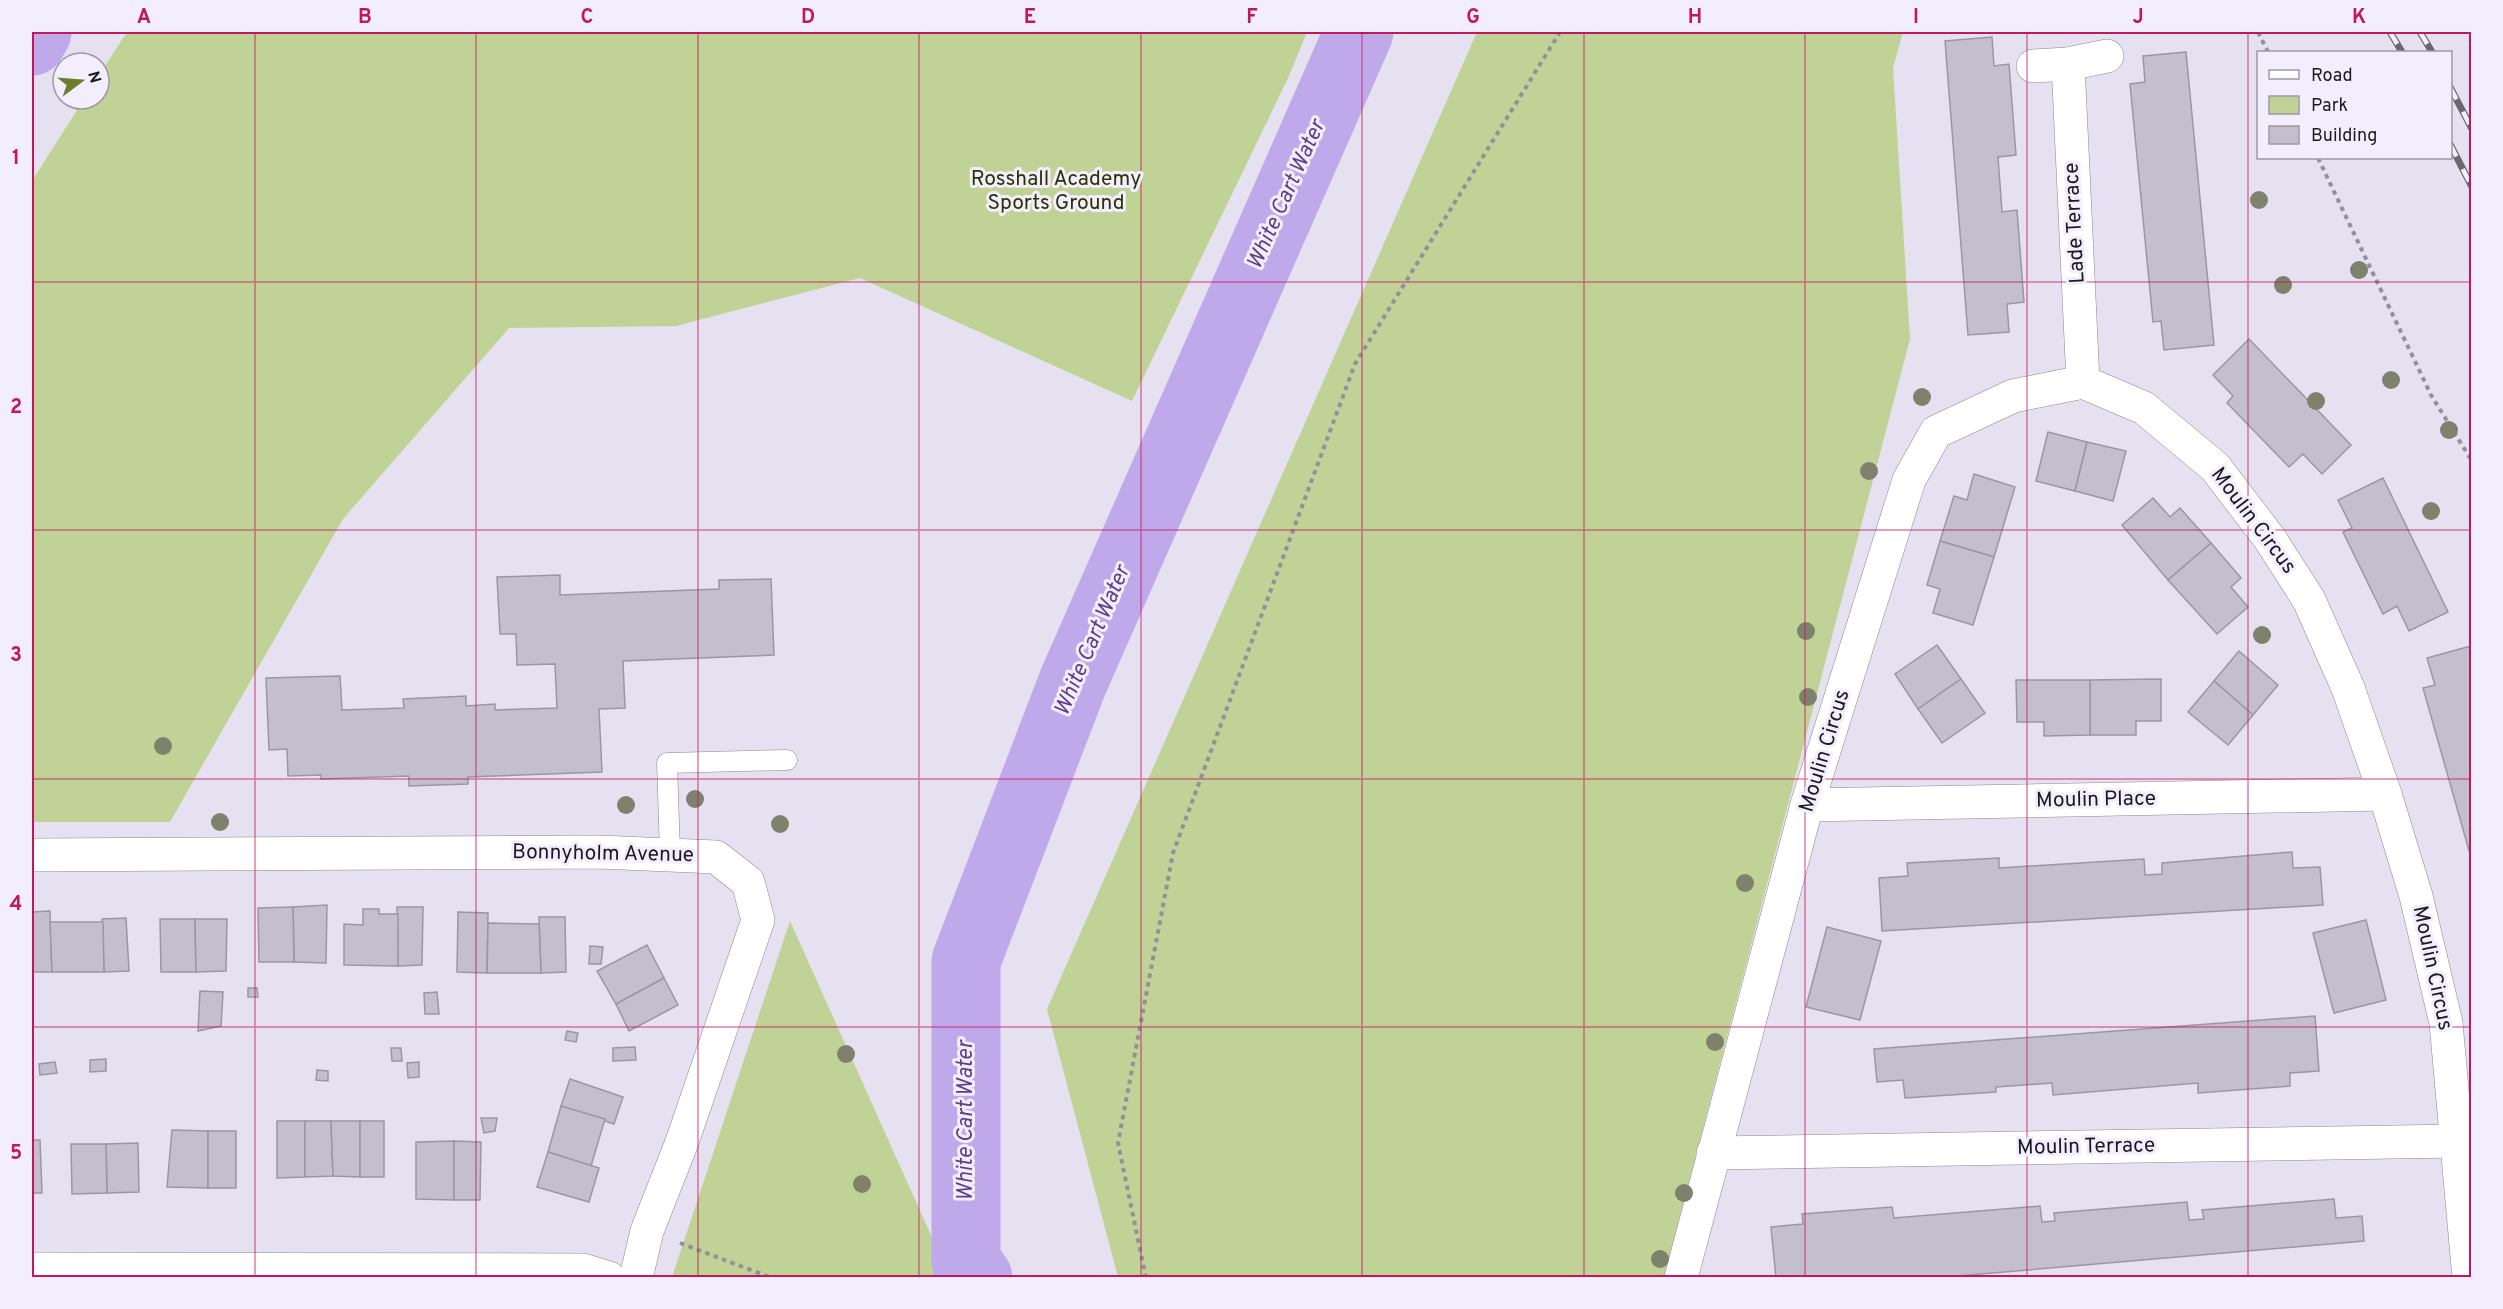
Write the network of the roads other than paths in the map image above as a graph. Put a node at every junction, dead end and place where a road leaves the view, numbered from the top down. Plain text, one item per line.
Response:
1 (2107, 56) dead end
2 (2068, 64) junction
3 (2032, 66) dead end
4 (2083, 382) junction
5 (787, 760) dead end
6 (2385, 794) junction
7 (1807, 805) junction
8 (670, 853) junction
9 (32, 855) edge
10 (2458, 1141) junction
11 (1713, 1153) junction
12 (32, 1269) edge
13 (145, 1273) edge
14 (609, 1278) edge
15 (636, 1278) edge
16 (1681, 1278) edge
17 (2469, 1278) edge

1 - 2 street
2 - 3 street
2 - 4 street, Lade Terrace
4 - 6 street, Moulin Circus
4 - 7 street, Moulin Circus
5 - 8 lane
6 - 7 street, Moulin Place
6 - 10 street, Moulin Circus
7 - 11 street, Moulin Circus
8 - 9 street, Bonnyholm Avenue
8 - 15 street, Bonnyholm Avenue
10 - 11 street, Moulin Terrace
10 - 17 street, Moulin Circus
11 - 16 street, Moulin Circus
12 - 13 street
13 - 14 street

